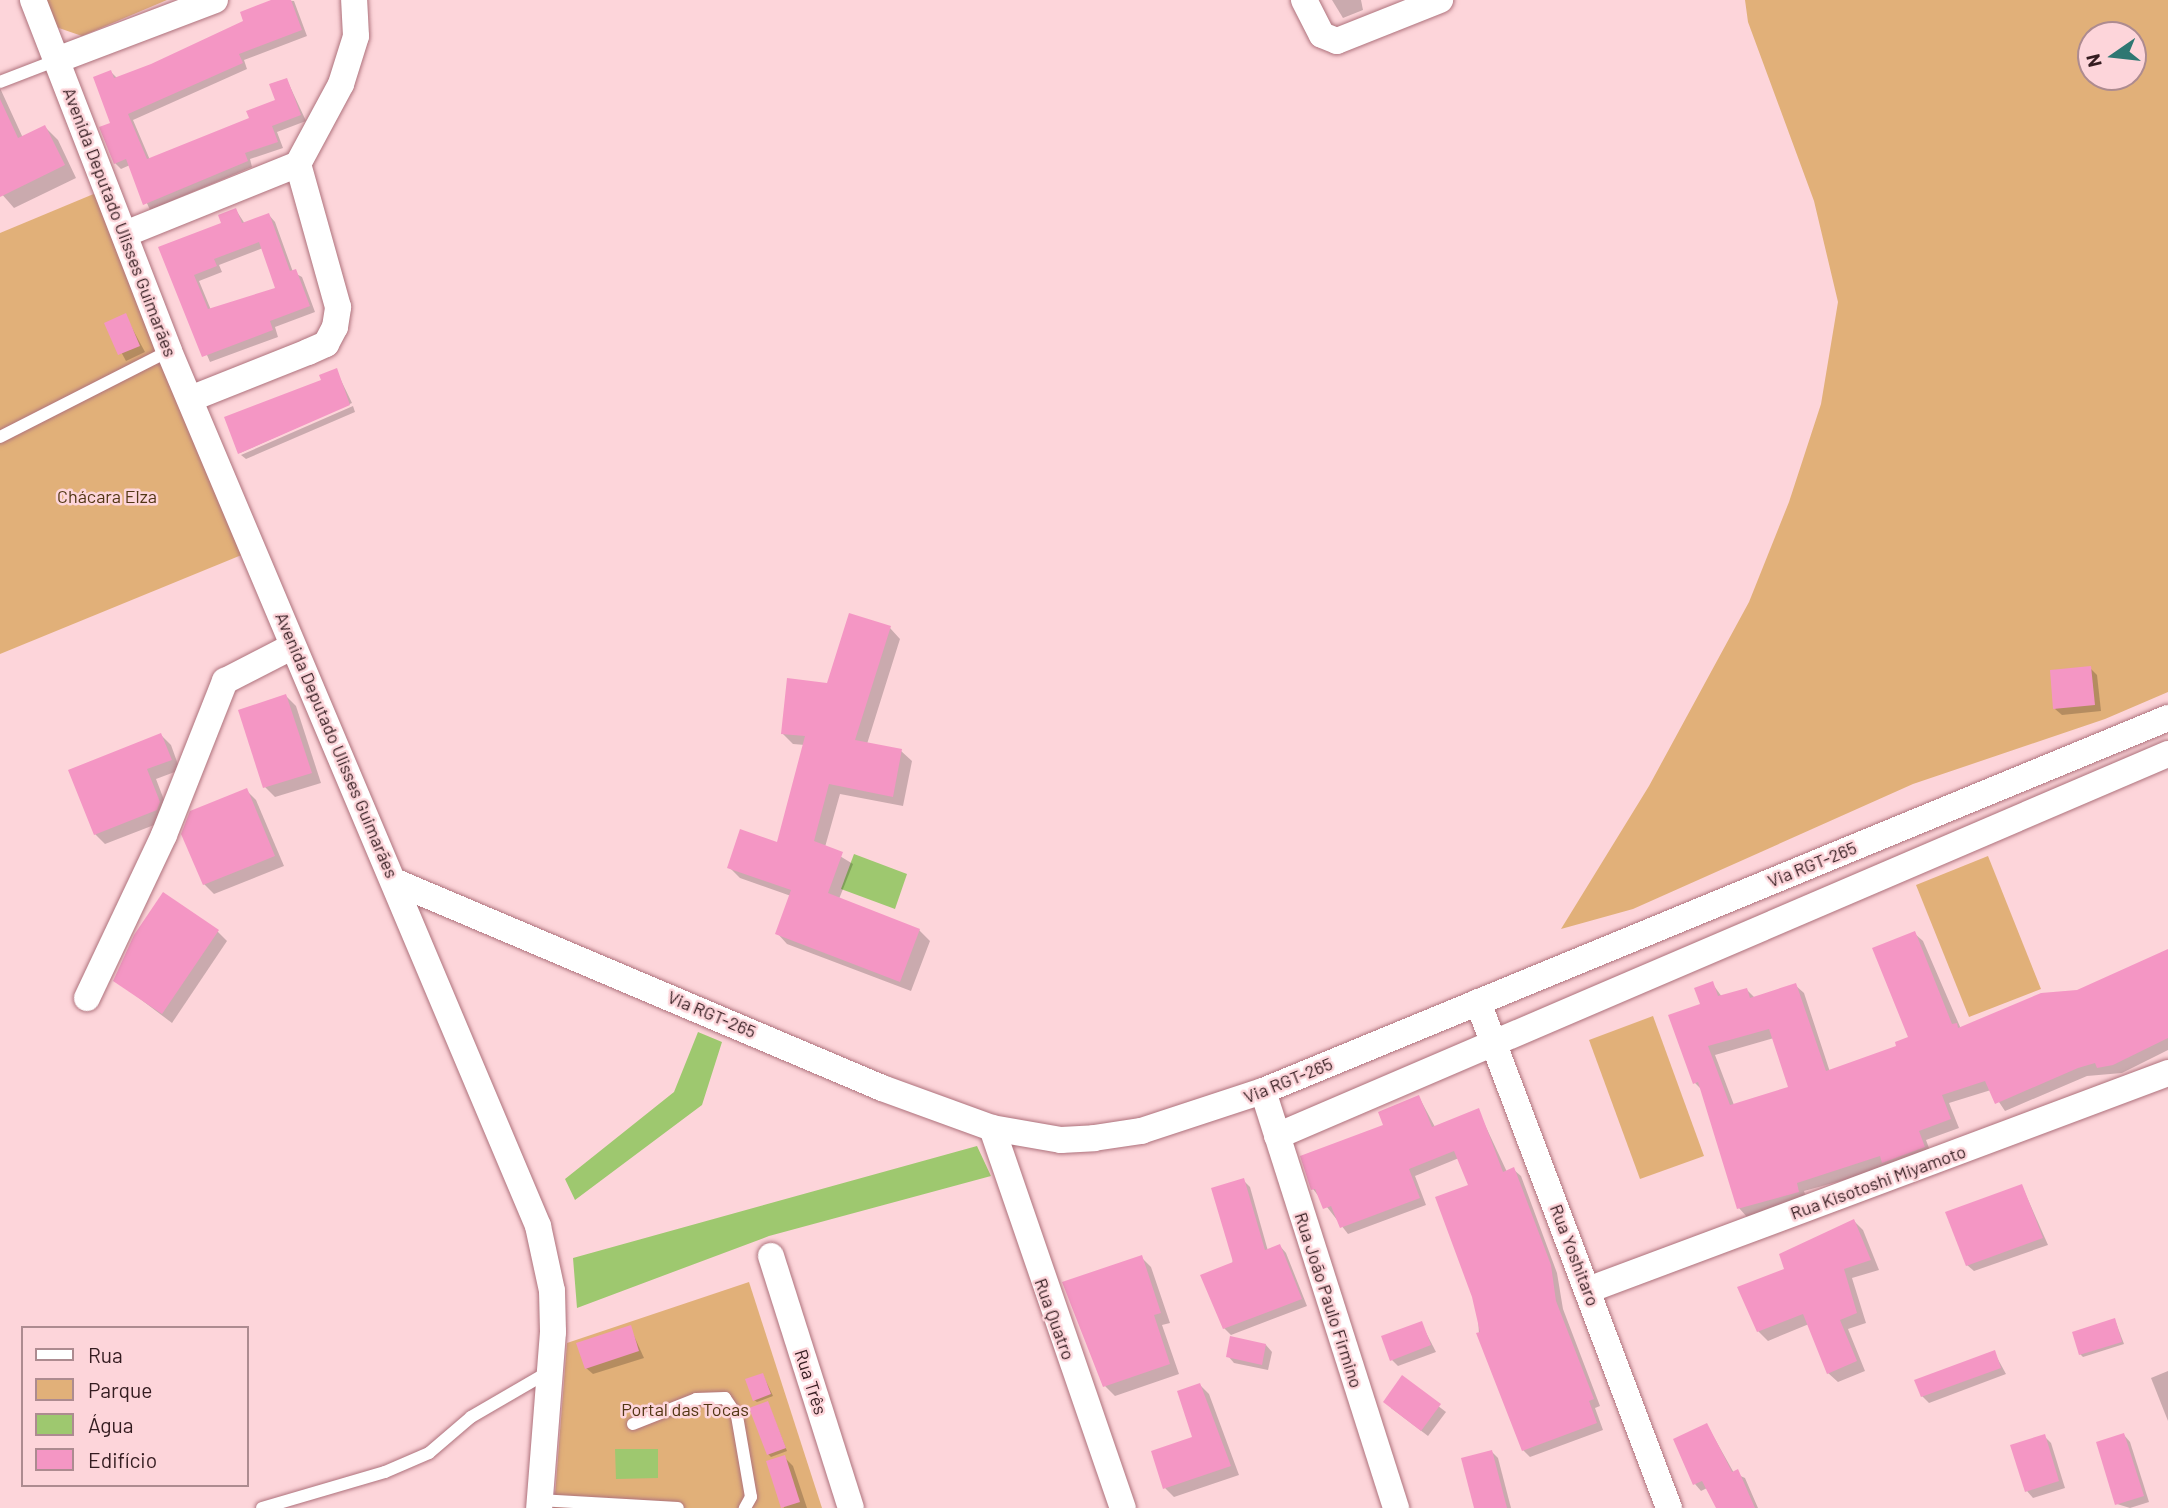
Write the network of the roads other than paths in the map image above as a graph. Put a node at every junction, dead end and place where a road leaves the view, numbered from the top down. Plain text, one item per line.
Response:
1 (33, 0) edge
2 (215, 0) edge
3 (354, 0) edge
4 (1304, 0) edge
5 (1440, 0) edge
6 (57, 60) junction
7 (0, 82) edge
8 (298, 164) junction
9 (125, 234) junction
10 (169, 351) junction
11 (190, 400) junction
12 (0, 438) edge
13 (293, 646) junction
14 (2168, 718) edge
15 (2168, 754) edge
16 (396, 881) junction
17 (87, 998) dead end
18 (1478, 1002) junction
19 (1494, 1045) junction
20 (2168, 1073) edge
21 (1263, 1091) junction
22 (992, 1129) junction
23 (1277, 1136) junction
24 (771, 1256) dead end
25 (1588, 1290) junction
26 (550, 1371) junction
27 (633, 1424) dead end
28 (539, 1504) edge
29 (262, 1508) edge
30 (678, 1508) edge
31 (745, 1508) edge
32 (851, 1508) edge
33 (1123, 1508) edge
34 (1396, 1508) edge
35 (1669, 1508) edge

1 - 6 street, Avenida Deputado Ulisses Guimarães
2 - 6 street
3 - 8 street
4 - 5 street
6 - 7 lane
6 - 9 street, Avenida Deputado Ulisses Guimarães
8 - 9 street
8 - 11 street
9 - 10 street, Avenida Deputado Ulisses Guimarães
10 - 11 street, Avenida Deputado Ulisses Guimarães
10 - 12 lane
11 - 13 street, Avenida Deputado Ulisses Guimarães
13 - 16 street, Avenida Deputado Ulisses Guimarães
13 - 17 street
14 - 18 street, Via RGT-265
15 - 19 street
16 - 22 street, Via RGT-265
16 - 26 street, Avenida Deputado Ulisses Guimarães
18 - 19 street, Rua Yoshitaro
18 - 21 street, Via RGT-265
19 - 23 street
19 - 25 street, Rua Yoshitaro
20 - 25 street, Rua Kisotoshi Miyamoto
21 - 22 street, Via RGT-265
21 - 23 street, Rua João Paulo Firmino
22 - 33 street, Rua Quatro
23 - 34 street, Rua João Paulo Firmino
24 - 32 street, Rua Três
25 - 35 street, Rua Yoshitaro
26 - 28 street, Avenida Deputado Ulisses Guimarães
26 - 29 lane
27 - 31 lane
28 - 30 lane

